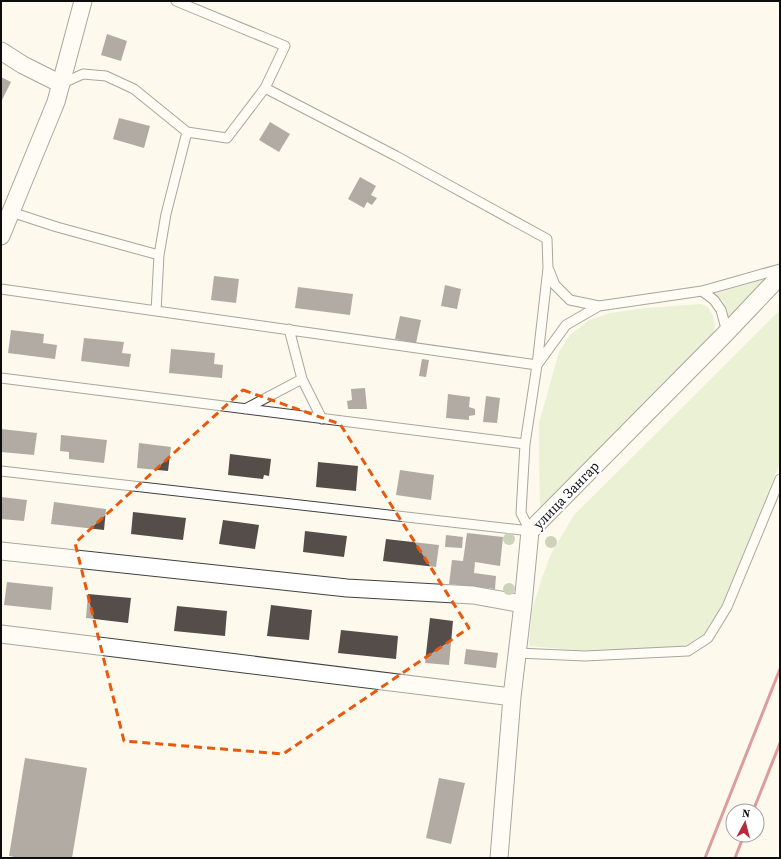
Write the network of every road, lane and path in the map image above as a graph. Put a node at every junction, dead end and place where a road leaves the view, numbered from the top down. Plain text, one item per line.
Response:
1 (83, 1) edge
2 (176, 1) edge
3 (1, 51) edge
4 (61, 84) junction
5 (265, 88) junction
6 (187, 132) junction
7 (11, 212) junction
8 (1, 236) edge
9 (159, 255) junction
10 (548, 268) junction
11 (780, 269) edge
12 (780, 276) edge
13 (1, 289) edge
14 (702, 291) junction
15 (599, 306) junction
16 (156, 311) junction
17 (290, 329) junction
18 (727, 332) junction
19 (538, 365) junction
20 (1, 378) edge
21 (302, 379) junction
22 (245, 409) junction
23 (322, 419) junction
24 (525, 444) junction
25 (1, 470) edge
26 (780, 479) edge
27 (530, 531) junction
28 (1, 551) edge
29 (523, 604) junction
30 (1, 634) edge
31 (517, 652) junction
32 (512, 697) junction
33 (499, 858) edge

1 - 4 street
2 - 5 lane
3 - 4 street
4 - 6 lane
4 - 7 street
5 - 6 lane
5 - 10 lane
6 - 9 lane
7 - 8 street
7 - 9 lane
9 - 16 lane
10 - 15 lane
10 - 19 lane
11 - 14 lane
12 - 18 street, улица Зангар
13 - 16 lane
14 - 15 lane
14 - 18 lane
15 - 19 lane
16 - 17 lane
17 - 19 lane
17 - 21 lane
18 - 27 street, улица Зангар
19 - 24 lane
20 - 22 lane
21 - 22 lane
21 - 23 lane
22 - 23 lane
23 - 24 lane
24 - 27 lane
25 - 27 lane
26 - 31 lane
27 - 29 street, улица Зангар
28 - 29 street
29 - 31 street, улица Зангар
30 - 32 street
31 - 32 street, улица Зангар
32 - 33 street, улица Зангар

